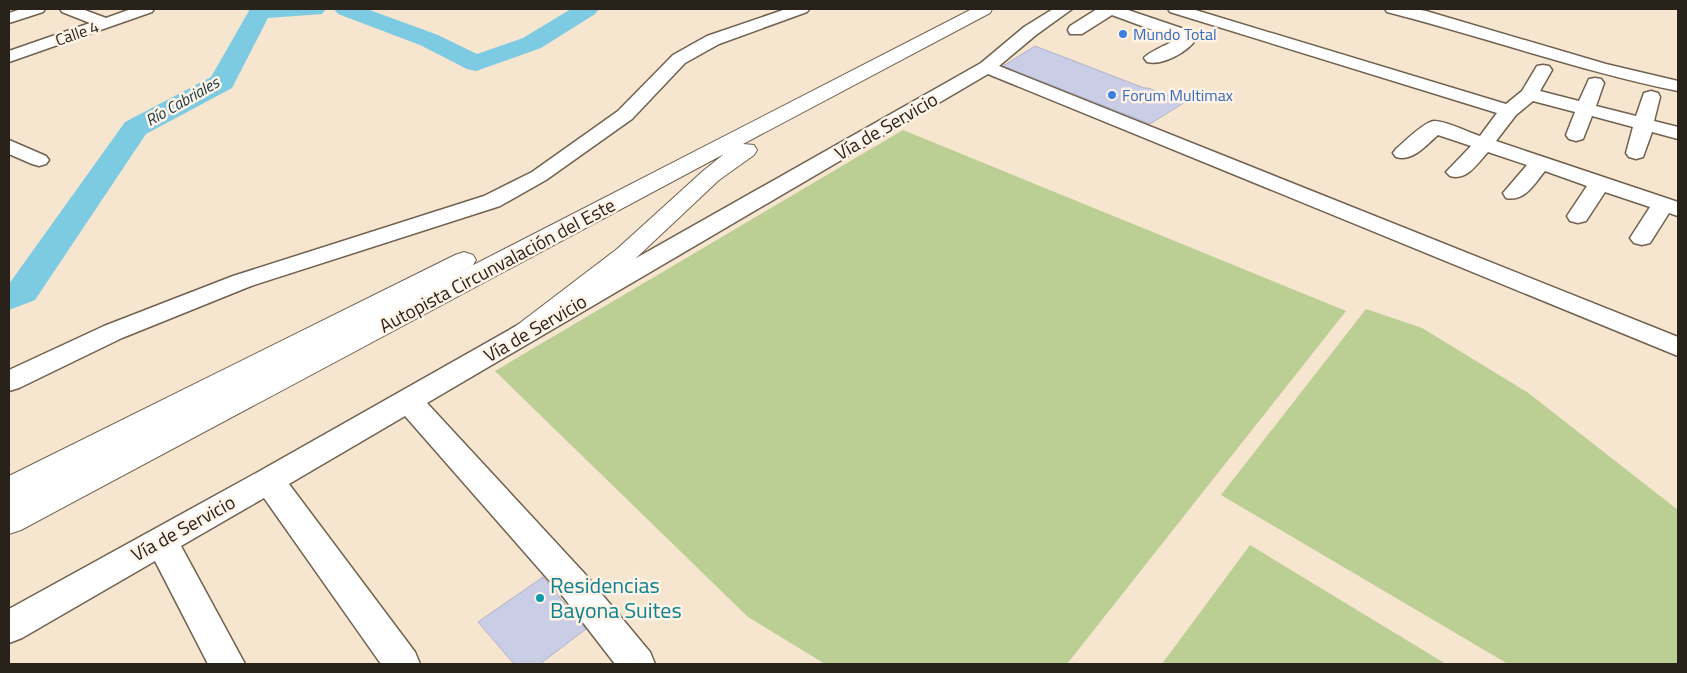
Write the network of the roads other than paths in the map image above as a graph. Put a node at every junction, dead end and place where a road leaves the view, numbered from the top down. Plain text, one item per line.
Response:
1 (37, 9) edge
2 (68, 9) edge
3 (146, 9) edge
4 (801, 9) edge
5 (955, 9) edge
6 (984, 9) edge
7 (1064, 9) edge
8 (1176, 9) edge
9 (1402, 10) edge
10 (1428, 12) edge
11 (1042, 13) edge
12 (9, 18) edge
13 (106, 23) junction
14 (1024, 27) junction
15 (1015, 44) junction
16 (9, 57) edge
17 (1153, 58) dead end
18 (987, 67) junction
19 (1543, 70) dead end
20 (855, 78) junction
21 (1595, 83) dead end
22 (1678, 86) edge
23 (1529, 94) junction
24 (1651, 97) dead end
25 (1587, 109) junction
26 (1509, 111) junction
27 (1645, 124) junction
28 (1678, 132) edge
29 (1576, 135) dead end
30 (1484, 144) junction
31 (9, 146) edge
32 (1403, 153) dead end
33 (1636, 153) dead end
34 (39, 160) dead end
35 (1541, 163) junction
36 (1457, 172) dead end
37 (1600, 183) junction
38 (1514, 193) dead end
39 (1671, 207) edge
40 (1578, 216) dead end
41 (1642, 238) dead end
42 (522, 335) junction
43 (1678, 347) edge
44 (9, 381) edge
45 (408, 401) junction
46 (269, 481) junction
47 (9, 491) edge
48 (9, 520) edge
49 (161, 540) junction
50 (9, 627) edge
51 (227, 664) edge
52 (402, 664) edge
53 (637, 664) edge

1 - 12 street
2 - 13 street
3 - 13 street, Calle 4
4 - 44 street
5 - 47 highway, Autopista Circunvalación del Este
6 - 20 highway, Autopista Circunvalación del Este
7 - 11 street
8 - 26 street
9 - 10 street
10 - 22 street
11 - 14 street
13 - 16 street, Calle 4
14 - 15 street, Vía de Servicio
14 - 18 street
15 - 17 street
15 - 18 street, Vía de Servicio
18 - 42 street, Vía de Servicio
18 - 43 street
19 - 23 street
20 - 42 highway
20 - 48 highway, Autopista Circunvalación del Este
21 - 25 street
23 - 25 street
23 - 26 street
24 - 27 street
25 - 27 street
25 - 29 street
26 - 30 street
27 - 28 street
27 - 33 street
30 - 32 street
30 - 35 street
30 - 36 street
31 - 34 street
35 - 37 street
35 - 38 street
37 - 39 street
37 - 40 street
39 - 41 street
42 - 45 street, Vía de Servicio
45 - 46 street, Vía de Servicio
45 - 53 street
46 - 49 street, Vía de Servicio
46 - 52 street
49 - 50 street, Vía de Servicio
49 - 51 street

